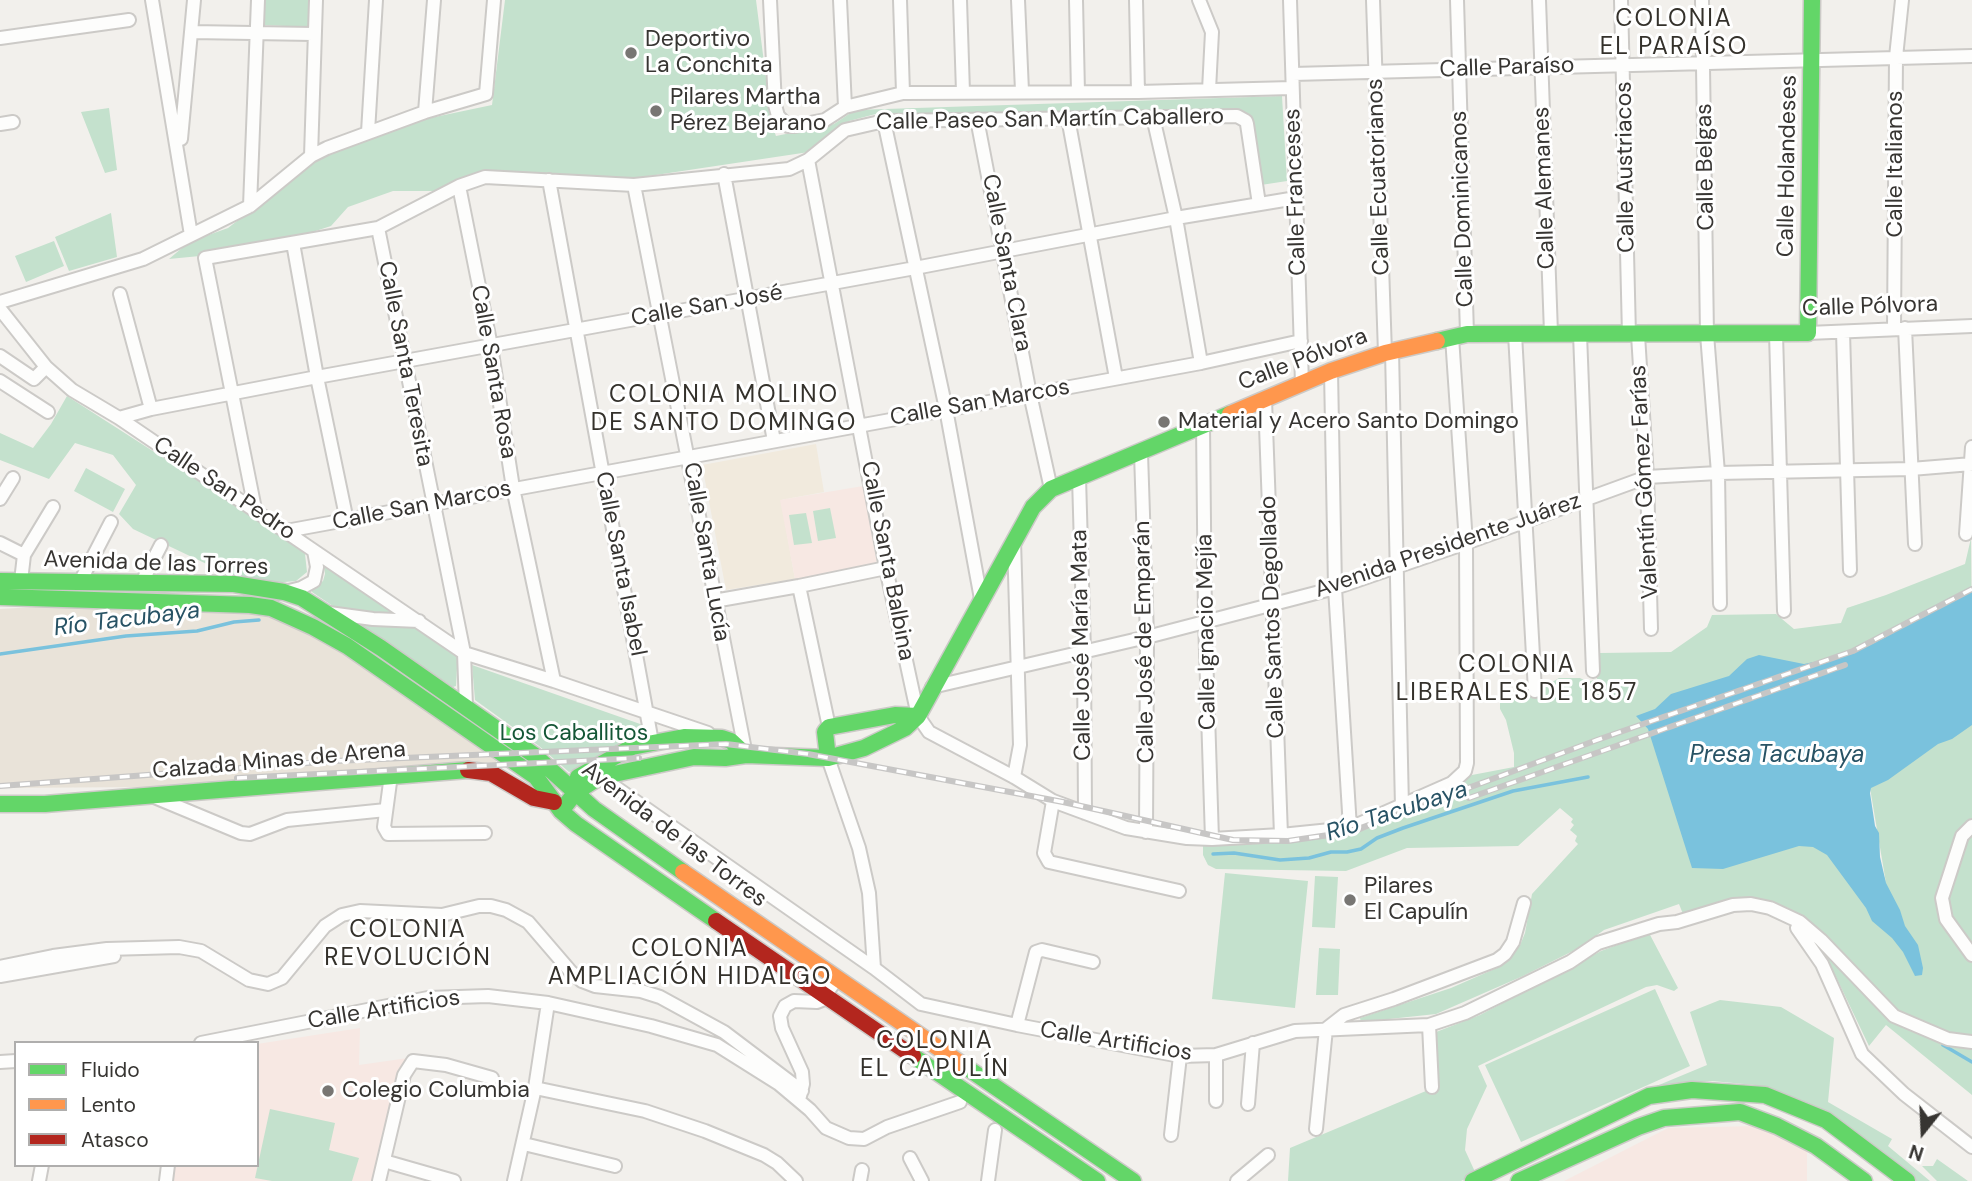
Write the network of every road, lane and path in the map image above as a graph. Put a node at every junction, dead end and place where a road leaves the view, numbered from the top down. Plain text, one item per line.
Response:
1 (152, 0) edge
2 (194, 0) edge
3 (257, 0) edge
4 (316, 0) edge
5 (376, 0) edge
6 (434, 0) edge
7 (494, 0) edge
8 (770, 0) edge
9 (840, 0) edge
10 (900, 0) edge
11 (960, 0) edge
12 (1018, 0) edge
13 (1076, 0) edge
14 (1136, 0) edge
15 (1199, 0) edge
16 (1290, 0) edge
17 (1373, 0) edge
18 (1457, 0) edge
19 (1539, 0) edge
20 (1621, 0) edge
21 (1702, 0) edge
22 (1812, 0) edge
23 (1902, 0) edge
24 (129, 20) dead end
25 (191, 32) junction
26 (257, 32) junction
27 (313, 34) junction
28 (0, 38) edge
29 (1972, 56) edge
30 (1896, 57) junction
31 (1812, 59) junction
32 (1705, 62) junction
33 (1624, 64) junction
34 (1541, 67) junction
35 (1459, 70) junction
36 (1375, 71) junction
37 (1293, 81) junction
38 (1209, 90) junction
39 (1022, 91) junction
40 (963, 92) junction
41 (1079, 92) junction
42 (1138, 92) junction
43 (903, 93) junction
44 (845, 107) junction
45 (425, 112) junction
46 (1153, 117) junction
47 (1068, 118) junction
48 (977, 119) junction
49 (13, 121) dead end
50 (884, 121) junction
51 (0, 124) edge
52 (368, 132) junction
53 (179, 155) junction
54 (311, 156) junction
55 (808, 159) junction
56 (724, 174) junction
57 (549, 180) junction
58 (634, 185) junction
59 (459, 187) junction
60 (1296, 198) junction
61 (1259, 204) junction
62 (250, 206) junction
63 (1176, 218) junction
64 (377, 228) junction
65 (191, 235) junction
66 (1088, 235) junction
67 (293, 243) junction
68 (1005, 251) junction
69 (915, 268) junction
70 (832, 284) junction
71 (120, 295) dead end
72 (746, 299) junction
73 (0, 302) edge
74 (0, 309) edge
75 (661, 314) junction
76 (1972, 326) edge
77 (1900, 328) junction
78 (577, 330) junction
79 (1843, 332) junction
80 (1550, 333) junction
81 (1808, 333) junction
82 (1516, 334) junction
83 (1580, 334) junction
84 (1707, 334) junction
85 (1776, 334) junction
86 (1459, 335) junction
87 (1633, 335) junction
88 (1301, 341) junction
89 (492, 346) junction
90 (1389, 352) junction
91 (1, 358) edge
92 (406, 361) junction
93 (1201, 363) junction
94 (46, 368) junction
95 (1331, 371) junction
96 (317, 377) junction
97 (1116, 378) junction
98 (0, 381) edge
99 (1302, 384) junction
100 (233, 394) junction
101 (1031, 394) junction
102 (1265, 399) junction
103 (151, 408) junction
104 (946, 410) junction
105 (48, 412) dead end
106 (119, 418) junction
107 (859, 425) junction
108 (1203, 425) junction
109 (774, 440) junction
110 (1972, 447) edge
111 (1141, 453) junction
112 (689, 456) junction
113 (1972, 464) edge
114 (1911, 469) junction
115 (1847, 470) junction
116 (601, 472) junction
117 (1782, 472) junction
118 (1718, 473) junction
119 (1079, 477) junction
120 (1647, 477) junction
121 (13, 478) dead end
122 (513, 488) junction
123 (1051, 489) junction
124 (0, 499) edge
125 (1587, 499) junction
126 (432, 504) junction
127 (53, 507) dead end
128 (255, 509) junction
129 (111, 522) dead end
130 (347, 522) junction
131 (1524, 522) junction
132 (286, 531) junction
133 (1966, 534) dead end
134 (1014, 538) junction
135 (0, 543) edge
136 (1466, 543) junction
137 (1915, 544) dead end
138 (161, 545) dead end
139 (314, 551) junction
140 (24, 555) junction
141 (1398, 567) junction
142 (886, 568) junction
143 (1850, 570) dead end
144 (0, 581) edge
145 (21, 581) junction
146 (80, 582) junction
147 (141, 584) junction
148 (799, 586) junction
149 (1335, 588) junction
150 (284, 592) junction
151 (0, 597) edge
152 (981, 599) junction
153 (714, 601) junction
154 (1272, 604) junction
155 (1720, 604) dead end
156 (1784, 611) dead end
157 (325, 612) junction
158 (419, 621) junction
159 (1205, 621) junction
160 (1651, 629) dead end
161 (1147, 637) junction
162 (1084, 652) junction
163 (464, 653) junction
164 (1019, 666) junction
165 (1592, 671) dead end
166 (554, 681) junction
167 (932, 687) junction
168 (1535, 691) dead end
169 (466, 706) junction
170 (649, 715) junction
171 (918, 716) junction
172 (829, 727) junction
173 (722, 738) junction
174 (652, 742) junction
175 (746, 755) junction
176 (828, 758) junction
177 (594, 773) junction
178 (391, 775) junction
179 (1014, 777) junction
180 (572, 789) junction
181 (147, 794) junction
182 (1053, 801) junction
183 (0, 804) edge
184 (17, 804) junction
185 (558, 806) junction
186 (1402, 807) junction
187 (386, 810) junction
188 (0, 812) edge
189 (1085, 813) junction
190 (1972, 826) edge
191 (1350, 828) junction
192 (1146, 832) junction
193 (485, 833) dead end
194 (1281, 835) junction
195 (1212, 839) junction
196 (1179, 891) dead end
197 (1524, 902) dead end
198 (1786, 914) junction
199 (145, 948) junction
200 (1972, 955) edge
201 (1093, 962) dead end
202 (0, 967) edge
203 (874, 968) junction
204 (0, 975) edge
205 (836, 980) junction
206 (825, 996) junction
207 (548, 1003) junction
208 (1017, 1025) junction
209 (1429, 1025) junction
210 (1326, 1029) junction
211 (211, 1041) edge
212 (1972, 1042) edge
213 (1253, 1043) junction
214 (1216, 1055) junction
215 (1180, 1056) junction
216 (492, 1078) dead end
217 (1432, 1087) dead end
218 (535, 1088) junction
219 (800, 1095) junction
220 (1216, 1101) dead end
221 (960, 1102) dead end
222 (1248, 1104) dead end
223 (1316, 1129) dead end
224 (996, 1130) dead end
225 (1171, 1135) dead end
226 (524, 1144) junction
227 (1972, 1147) edge
228 (1268, 1155) dead end
229 (910, 1158) dead end
230 (384, 1161) junction
231 (614, 1166) dead end
232 (1480, 1180) edge
233 (379, 1181) edge
234 (454, 1181) edge
235 (514, 1181) edge
236 (796, 1181) edge
237 (922, 1181) edge
238 (989, 1181) edge
239 (1096, 1181) edge
240 (1133, 1181) edge
241 (1237, 1181) edge
242 (1518, 1181) edge
243 (1864, 1181) edge
244 (1908, 1181) edge

1 - 53 street
2 - 25 street
3 - 26 street
4 - 27 street
5 - 52 street
6 - 45 street
7 - 45 street
8 - 44 street, Calle Paraíso
9 - 44 street
10 - 43 street
11 - 40 street
12 - 39 street
13 - 41 street
14 - 42 street
15 - 38 street
16 - 37 street, Calle Franceses
17 - 36 street, Calle Ecuatorianos
18 - 35 street, Calle Dominicanos
19 - 34 street, Calle Alemanes
20 - 33 street, Calle Austriacos
21 - 32 street, Calle Belgas
22 - 31 street, Calle Holandeses
23 - 30 street, Calle Italianos
24 - 28 street
25 - 26 street
25 - 53 street
26 - 27 street
26 - 62 street
27 - 54 street
29 - 30 street, Calle Paraíso
30 - 31 street, Calle Paraíso
30 - 77 street, Calle Italianos
31 - 32 street, Calle Paraíso
31 - 81 street, Calle Holandeses
32 - 33 street, Calle Paraíso
32 - 84 street, Calle Belgas
33 - 34 street, Calle Paraíso
33 - 87 street, Calle Austriacos
34 - 35 street, Calle Paraíso
34 - 80 street, Calle Alemanes
35 - 36 street, Calle Paraíso
35 - 86 street, Calle Dominicanos
36 - 37 street, Calle Paraíso
36 - 90 street, Calle Ecuatorianos
37 - 38 street, Calle Paraíso
37 - 60 street, Calle Franceses
38 - 42 street, Calle Paraíso
39 - 40 street, Calle Paraíso
39 - 41 street, Calle Paraíso
40 - 43 street, Calle Paraíso
41 - 42 street, Calle Paraíso
43 - 44 street, Calle Paraíso
45 - 52 street
46 - 47 street, Calle Paseo San Martín Caballero
46 - 61 street, Calle Paseo San Martín Caballero
46 - 63 street
47 - 48 street, Calle Paseo San Martín Caballero
47 - 66 street
48 - 50 street, Calle Paseo San Martín Caballero
48 - 68 street, Calle Santa Clara
49 - 51 street
50 - 55 street, Calle Paseo San Martín Caballero
50 - 69 street
52 - 54 street
53 - 65 street
54 - 62 street
55 - 56 street, Calle Paseo San Martín Caballero
55 - 70 street, Calle Santa Balbina
56 - 58 street, Calle Paseo San Martín Caballero
56 - 72 street
57 - 58 street, Calle Paseo San Martín Caballero
57 - 59 street, Calle Paseo San Martín Caballero
57 - 78 street, Calle Santa Isabel
58 - 75 street, Calle Santa Lucía
59 - 64 street
59 - 89 street, Calle Santa Rosa
60 - 61 street, Calle San José
60 - 88 street, Calle Franceses
61 - 63 street, Calle San José
62 - 65 street
63 - 66 street, Calle San José
63 - 93 street
64 - 67 street
64 - 92 street, Calle Santa Teresita
65 - 73 street
66 - 68 street, Calle San José
66 - 97 street
67 - 96 street
67 - 100 street
68 - 69 street, Calle San José
68 - 101 street, Calle Santa Clara
69 - 70 street, Calle San José
69 - 104 street
70 - 72 street, Calle San José
70 - 107 street, Calle Santa Balbina
71 - 103 street
72 - 75 street, Calle San José
72 - 109 street
74 - 94 street, Calle San Pedro
75 - 78 street, Calle San José
75 - 112 street, Calle Santa Lucía
76 - 77 street, Calle Pólvora
77 - 79 street, Calle Pólvora
77 - 114 street, Calle Italianos
78 - 89 street, Calle San José
78 - 116 street, Calle Santa Isabel
79 - 81 street, Calle Pólvora
79 - 115 street
80 - 82 street, Calle Pólvora
80 - 83 street, Calle Pólvora
81 - 85 street, Calle Pólvora
82 - 86 street, Calle Pólvora
82 - 131 street
83 - 87 street, Calle Pólvora
83 - 125 street
84 - 85 street, Calle Pólvora
84 - 87 street, Calle Pólvora
84 - 118 street, Calle Belgas
85 - 117 street
86 - 90 street, Calle Pólvora
86 - 136 street, Calle Dominicanos
87 - 120 street, Valentín Gómez Farías
88 - 93 street, Calle San Marcos
88 - 99 street, Calle Franceses
89 - 92 street, Calle San José
89 - 122 street, Calle Santa Rosa
90 - 95 street, Calle Pólvora
90 - 141 street, Calle Ecuatorianos
91 - 94 street
92 - 96 street, Calle San José
92 - 126 street, Calle Santa Teresita
93 - 97 street, Calle San Marcos
94 - 106 street, Calle San Pedro
95 - 99 street, Calle Pólvora
95 - 149 street
96 - 100 street, Calle San José
96 - 130 street
97 - 101 street, Calle San Marcos
98 - 105 street
99 - 102 street, Calle Pólvora
100 - 103 street, Calle San José
100 - 128 street
101 - 104 street, Calle San Marcos
101 - 123 street, Calle Santa Clara
102 - 108 street, Calle Pólvora
102 - 154 street, Calle Santos Degollado
103 - 106 street, Calle San José
104 - 107 street, Calle San Marcos
104 - 152 street
106 - 128 street, Calle San Pedro
107 - 109 street, Calle San Marcos
107 - 142 street, Calle Santa Balbina
108 - 111 street, Calle Pólvora
108 - 159 street, Calle Ignacio Mejía
109 - 112 street, Calle San Marcos
110 - 113 street
111 - 119 street, Calle Pólvora
111 - 161 street, Calle José de Emparán
112 - 116 street, Calle San Marcos
112 - 153 street, Calle Santa Lucía
113 - 114 street, Avenida Presidente Juárez
113 - 133 street
114 - 115 street, Avenida Presidente Juárez
114 - 137 street, Calle Italianos
115 - 117 street, Avenida Presidente Juárez
115 - 143 street
116 - 122 street, Calle San Marcos
116 - 170 street, Calle Santa Isabel
117 - 118 street, Avenida Presidente Juárez
117 - 156 street
118 - 120 street, Avenida Presidente Juárez
118 - 155 street, Calle Belgas
119 - 123 street, Calle Pólvora
119 - 162 street, Calle José María Mata
120 - 125 street, Avenida Presidente Juárez
120 - 160 street, Valentín Gómez Farías
121 - 124 street
122 - 126 street, Calle San Marcos
122 - 166 street, Calle Santa Rosa
123 - 134 street, Calle Pólvora
125 - 131 street, Avenida Presidente Juárez
125 - 165 street
126 - 130 street, Calle San Marcos
126 - 163 street, Calle Santa Teresita
127 - 140 street
128 - 132 street, Calle San Pedro
129 - 146 street
130 - 132 street, Calle San Marcos
131 - 136 street, Avenida Presidente Juárez
131 - 168 street
132 - 139 street, Calle San Pedro
134 - 152 street, Calle Pólvora
134 - 164 street
135 - 140 street
136 - 141 street, Avenida Presidente Juárez
136 - 186 street, Calle Dominicanos
138 - 147 street
139 - 150 street
139 - 158 street, Calle San Pedro
140 - 145 street
141 - 149 street, Avenida Presidente Juárez
141 - 186 street, Calle Ecuatorianos
142 - 148 street
142 - 171 street, Calle Santa Balbina
144 - 145 street, Avenida de las Torres
145 - 146 street, Avenida de las Torres
146 - 147 street, Avenida de las Torres
147 - 150 street, Avenida de las Torres
148 - 153 street
148 - 172 street
149 - 154 street, Avenida Presidente Juárez
149 - 191 street
150 - 157 street, Avenida de las Torres
151 - 185 street, Avenida de las Torres
152 - 167 street, Calle Pólvora
153 - 175 street, Calle Santa Lucía
154 - 159 street, Avenida Presidente Juárez
154 - 194 street, Calle Santos Degollado
157 - 158 street
157 - 169 street, Avenida de las Torres
158 - 163 street, Calle San Pedro
159 - 161 street, Avenida Presidente Juárez
159 - 195 street, Calle Ignacio Mejía
161 - 162 street, Avenida Presidente Juárez
161 - 192 street, Calle José de Emparán
162 - 164 street, Avenida Presidente Juárez
162 - 189 street, Calle José María Mata
163 - 166 street, Calle San Pedro
163 - 169 street, Calle Santa Teresita
164 - 167 street, Avenida Presidente Juárez
164 - 179 street
166 - 170 street, Calle San Pedro
167 - 171 street, Calle Pólvora
169 - 180 street, Avenida de las Torres
170 - 173 street, Calle San Pedro
170 - 174 street, Calle Santa Isabel
171 - 172 street
171 - 176 street
171 - 179 street
172 - 176 street
173 - 174 street
173 - 175 street
174 - 177 street
175 - 176 street
175 - 177 street
176 - 203 street
177 - 180 street
177 - 203 street, Calle Artificios
178 - 181 street, Calzada Minas de Arena
178 - 185 street, Calzada Minas de Arena
178 - 187 street
179 - 182 street
180 - 185 street
180 - 205 street, Avenida de las Torres
181 - 184 street, Calzada Minas de Arena
181 - 187 street
182 - 189 street
182 - 196 street
183 - 184 street, Calzada Minas de Arena
184 - 188 street
185 - 206 street, Avenida de las Torres
186 - 191 street
187 - 193 street
189 - 192 street
190 - 200 street
191 - 194 street
192 - 195 street
194 - 195 street
197 - 210 street, Calle Artificios
198 - 209 street, Calle Artificios
198 - 212 street
198 - 227 street
199 - 202 street
199 - 204 street
199 - 219 street
201 - 208 street
203 - 208 street, Calle Artificios
205 - 206 street
205 - 240 street, Avenida de las Torres
206 - 219 street
206 - 239 street, Avenida de las Torres
207 - 211 street, Calle Artificios
207 - 218 street
207 - 219 street, Calle Artificios
208 - 215 street, Calle Artificios
209 - 210 street, Calle Artificios
209 - 217 street
210 - 213 street, Calle Artificios
210 - 223 street
213 - 214 street, Calle Artificios
213 - 222 street
214 - 215 street, Calle Artificios
214 - 220 street
215 - 225 street
216 - 230 street
218 - 226 street
218 - 236 street
219 - 221 street
224 - 238 street
226 - 231 street
226 - 235 street
228 - 241 street
229 - 237 street
230 - 233 street
230 - 234 street
232 - 244 street
242 - 243 street

